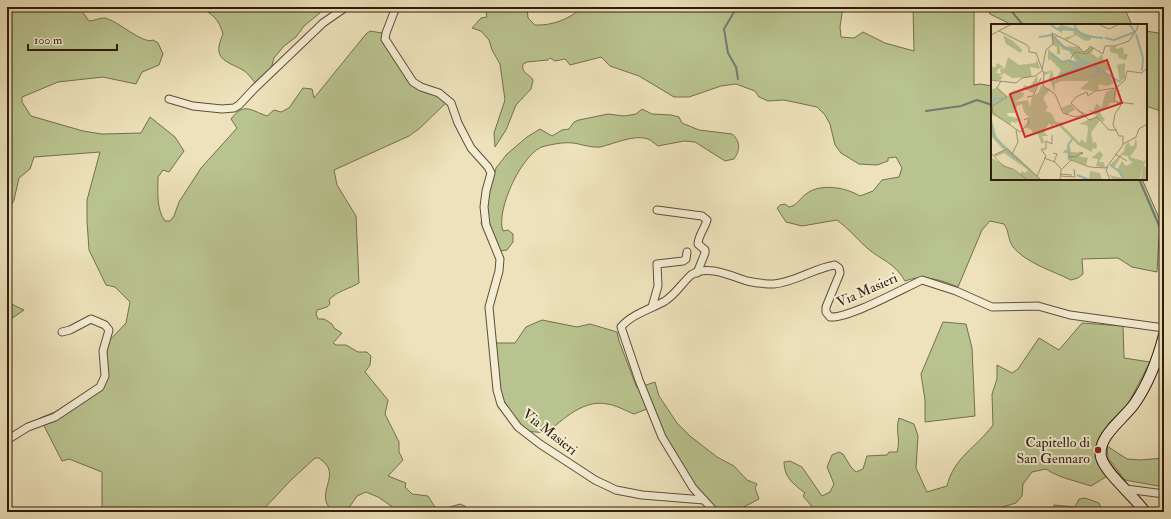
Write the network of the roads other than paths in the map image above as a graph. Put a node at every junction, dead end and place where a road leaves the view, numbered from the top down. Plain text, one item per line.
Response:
1 (346, 7) edge
2 (396, 7) edge
3 (169, 99) dead end
4 (658, 210) dead end
5 (687, 252) dead end
6 (697, 273) junction
7 (652, 307) junction
8 (1164, 328) edge
9 (62, 332) dead end
10 (1164, 336) edge
11 (7, 440) edge
12 (1126, 488) junction
13 (1164, 494) edge
14 (704, 500) junction
15 (715, 512) edge
16 (1145, 512) edge

1 - 3 street
2 - 14 street, Via Masieri
4 - 6 street
5 - 7 street
6 - 7 street
6 - 8 street, Via Masieri
7 - 14 street
9 - 11 street
10 - 12 street
12 - 13 street
12 - 16 street
14 - 15 street

